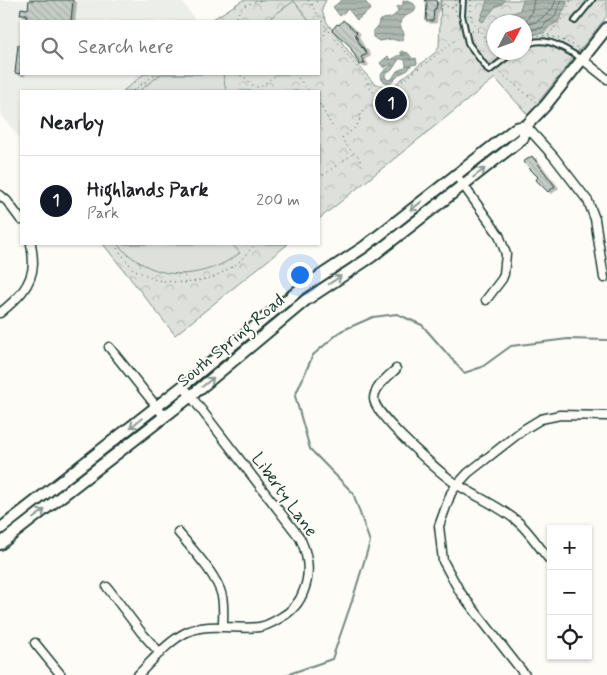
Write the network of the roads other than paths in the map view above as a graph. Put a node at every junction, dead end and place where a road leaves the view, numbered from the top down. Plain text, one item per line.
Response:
1 (463, 0) edge
2 (592, 0) edge
3 (575, 21) dead end
4 (607, 28) edge
5 (532, 43) edge
6 (582, 59) junction
7 (503, 60) edge
8 (607, 79) edge
9 (526, 126) junction
10 (456, 175) junction
11 (463, 185) junction
12 (0, 195) edge
13 (20, 219) edge
14 (31, 245) edge
15 (604, 278) dead end
16 (486, 300) dead end
17 (0, 313) edge
18 (109, 347) dead end
19 (396, 369) dead end
20 (184, 386) junction
21 (191, 396) junction
22 (156, 406) junction
23 (164, 416) junction
24 (607, 416) edge
25 (81, 466) junction
26 (88, 476) junction
27 (457, 485) junction
28 (0, 529) edge
29 (178, 532) dead end
30 (0, 544) edge
31 (547, 557) edge
32 (107, 587) dead end
33 (223, 627) junction
34 (35, 643) dead end
35 (160, 653) junction
36 (61, 675) edge
37 (138, 675) edge
38 (525, 675) edge

1 - 7 lane
2 - 3 lane
4 - 6 main road, South Spring Road
5 - 6 lane
6 - 8 street
6 - 9 main road, South Spring Road
9 - 10 main road, South Spring Road
11 -> 9 main road, South Spring Road
9 - 15 street
10 - 11 street
10 -> 20 main road, South Spring Road
11 - 16 street
21 -> 11 main road, South Spring Road
12 - 13 street
14 - 17 street
18 - 22 street
19 - 27 street
20 - 21 street, Liberty Lane
20 - 22 main road, South Spring Road
21 - 23 main road, South Spring Road
21 - 33 street, Liberty Lane
22 - 23 street
22 -> 25 main road, South Spring Road
23 - 26 main road, South Spring Road
24 - 27 street
25 - 26 main road
25 - 28 main road, South Spring Road
30 -> 26 main road, South Spring Road
27 - 31 street
27 - 38 street
29 - 33 street
32 - 35 street
33 - 35 street, Liberty Lane
34 - 36 street
35 - 37 street, Liberty Lane

